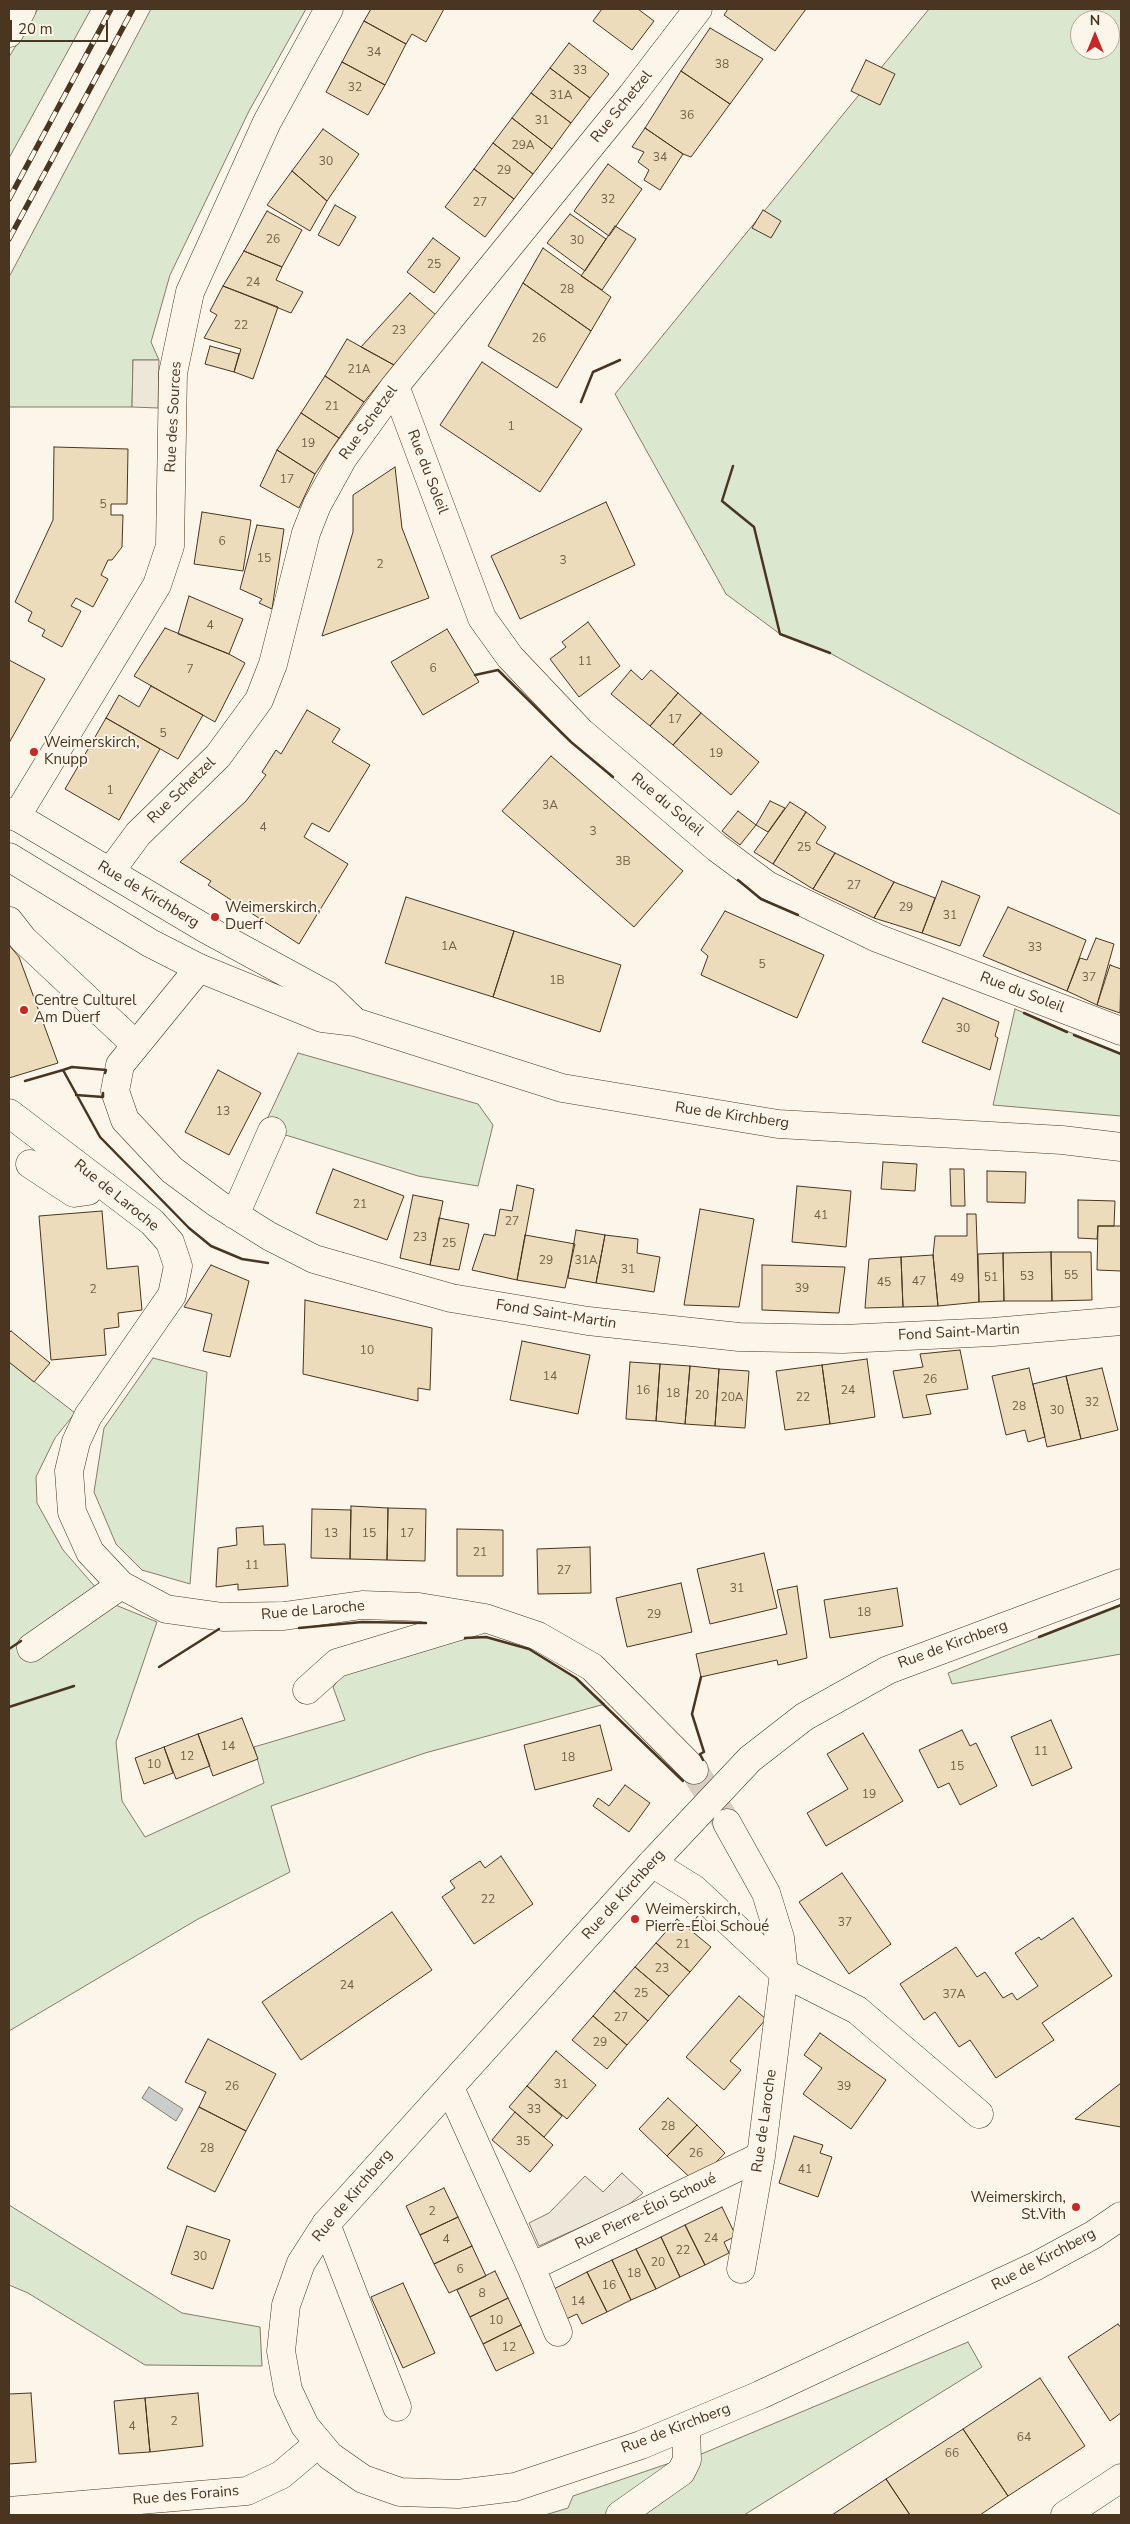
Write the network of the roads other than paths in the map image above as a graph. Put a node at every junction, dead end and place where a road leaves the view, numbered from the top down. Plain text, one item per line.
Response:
1 (22, 9) edge
2 (329, 9) edge
3 (698, 9) edge
4 (9, 33) edge
5 (395, 386) junction
6 (11, 819) edge
7 (9, 857) edge
8 (110, 872) junction
9 (89, 906) junction
10 (9, 921) edge
11 (199, 968) junction
12 (354, 1022) junction
13 (1121, 1031) edge
14 (136, 1045) junction
15 (9, 1113) edge
16 (272, 1131) dead end
17 (1121, 1147) edge
18 (30, 1164) dead end
19 (97, 1180) junction
20 (235, 1215) junction
21 (1121, 1321) edge
22 (1121, 1583) edge
23 (121, 1585) junction
24 (485, 1618) junction
25 (31, 1648) dead end
26 (308, 1690) dead end
27 (694, 1770) tunnel mouth
28 (727, 1823) tunnel mouth
29 (652, 1864) junction
30 (784, 1973) junction
31 (450, 2088) junction
32 (979, 2114) dead end
33 (761, 2156) junction
34 (1121, 2216) edge
35 (326, 2224) junction
36 (531, 2267) junction
37 (741, 2269) dead end
38 (558, 2332) dead end
39 (397, 2407) dead end
40 (686, 2428) junction
41 (319, 2443) junction
42 (1121, 2478) edge
43 (9, 2511) edge
44 (620, 2515) edge
45 (1065, 2515) edge

1 - 4 street
2 - 6 street, Rue des Sources
3 - 5 street, Rue Schetzel
5 - 8 street, Rue Schetzel
5 - 13 street, Rue du Soleil
6 - 8 street, Rue de Kirchberg
7 - 9 street, Rue de Kirchberg
8 - 9 street, Rue Schetzel
8 - 12 street, Rue de Kirchberg
9 - 11 street, Rue de Kirchberg
10 - 14 street
11 - 12 street, Rue de Kirchberg
11 - 14 street, Fond Saint-Martin
12 - 17 street, Rue de Kirchberg
14 - 20 street, Fond Saint-Martin
15 - 19 street, Rue de Laroche
16 - 20 street
18 - 19 street
19 - 23 street, Rue de Laroche
20 - 21 street, Fond Saint-Martin
22 - 29 street, Rue de Kirchberg
23 - 24 street, Rue de Laroche
23 - 25 street
24 - 26 street
24 - 27 street, Rue de Laroche
28 - 30 street, Rue de Laroche
29 - 30 street
29 - 31 street, Rue de Kirchberg
30 - 32 street
30 - 33 street, Rue de Laroche
31 - 35 street, Rue de Kirchberg
31 - 36 street
33 - 36 street, Rue Pierre-Éloi Schoué
33 - 37 street, Rue de Laroche
34 - 40 street, Rue de Kirchberg
35 - 39 street
35 - 41 street, Rue de Kirchberg
36 - 38 street
40 - 41 street, Rue de Kirchberg
40 - 44 street
41 - 43 street, Rue des Forains
42 - 45 street

